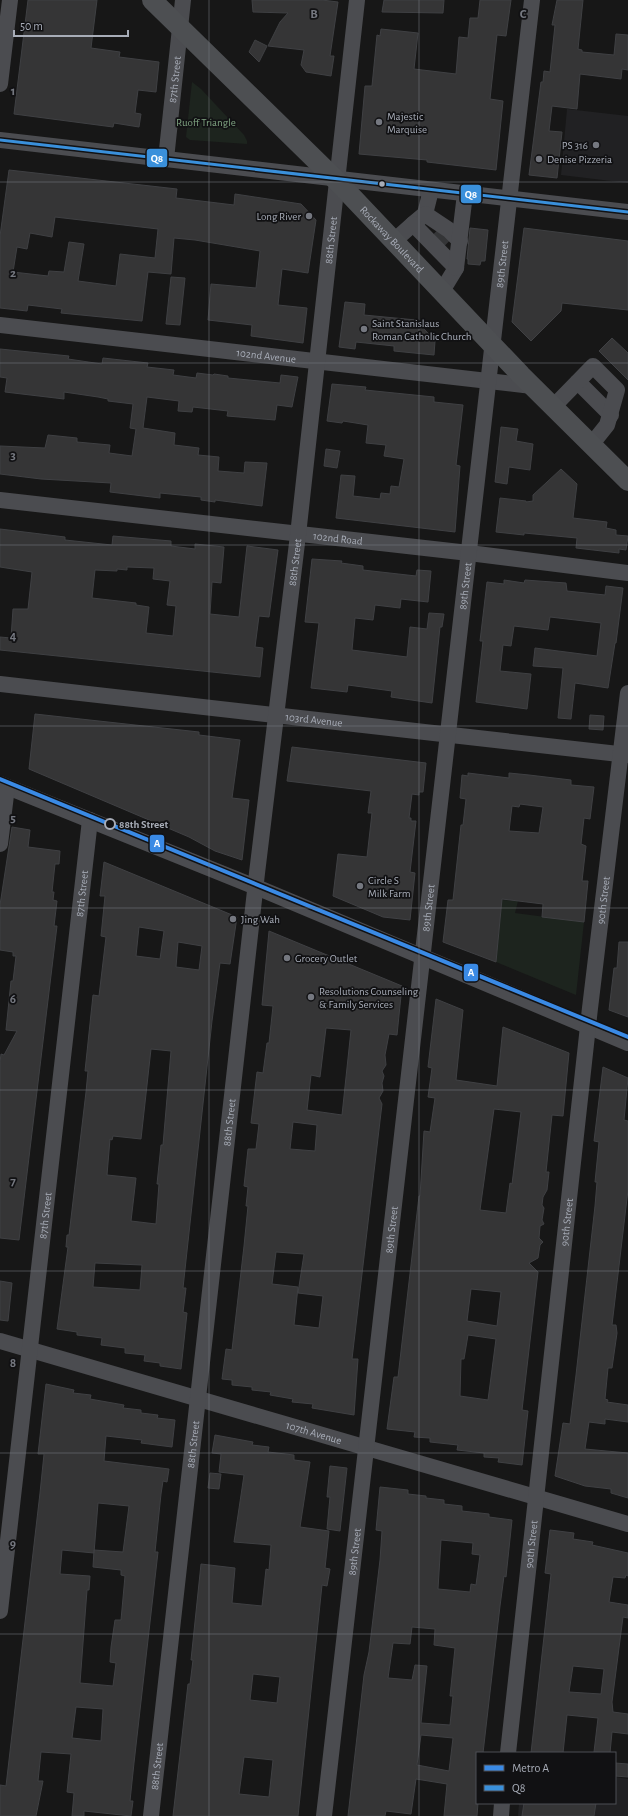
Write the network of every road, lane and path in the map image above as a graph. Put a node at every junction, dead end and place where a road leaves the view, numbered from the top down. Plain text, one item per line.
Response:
1 (10, 0) edge
2 (152, 0) edge
3 (183, 0) edge
4 (357, 0) edge
5 (532, 0) edge
6 (180, 29) junction
7 (0, 84) edge
8 (0, 140) edge
9 (166, 159) junction
10 (336, 180) junction
11 (431, 190) junction
12 (465, 194) junction
13 (510, 199) junction
14 (628, 212) edge
15 (419, 219) junction
16 (446, 238) junction
17 (394, 241) junction
18 (456, 268) junction
19 (442, 291) junction
20 (0, 325) edge
21 (493, 345) junction
22 (317, 362) junction
23 (489, 381) junction
24 (578, 382) junction
25 (532, 386) junction
26 (553, 406) junction
27 (611, 415) junction
28 (591, 445) junction
29 (628, 481) edge
30 (0, 500) edge
31 (298, 535) junction
32 (469, 553) junction
33 (628, 573) edge
34 (0, 684) edge
35 (628, 692) edge
36 (277, 714) junction
37 (448, 734) junction
38 (624, 754) edge
39 (4, 785) edge
40 (90, 820) junction
41 (0, 844) edge
42 (256, 888) junction
43 (423, 958) junction
44 (588, 1027) junction
45 (628, 1043) edge
46 (0, 1342) edge
47 (29, 1350) junction
48 (198, 1399) junction
49 (367, 1448) junction
50 (537, 1498) junction
51 (628, 1524) edge
52 (0, 1612) edge
53 (508, 1752) edge
54 (502, 1804) edge
55 (152, 1816) edge
56 (324, 1816) edge
57 (501, 1816) edge

1 - 7 street
2 - 6 main road, Rockaway Boulevard
3 - 6 street, 87th Street
4 - 10 street, 88th Street
5 - 13 street, 89th Street
6 - 9 street, 87th Street
6 - 10 main road, Rockaway Boulevard
8 - 9 street
9 - 10 street
10 - 11 street
10 - 17 main road, Rockaway Boulevard
10 - 22 street, 88th Street
11 - 12 street
11 - 15 street
12 - 13 street
12 - 16 street
13 - 14 street
13 - 21 street, 89th Street
15 - 16 street
15 - 16 street
15 - 17 street
16 - 18 street
16 - 18 street
17 - 19 main road, Rockaway Boulevard
18 - 19 street
19 - 21 main road, Rockaway Boulevard
20 - 22 street, 102nd Avenue
21 - 23 street, 89th Street
21 - 25 main road, Rockaway Boulevard
22 - 23 street, 102nd Avenue
22 - 31 street, 88th Street
23 - 25 street, 102nd Avenue
23 - 32 street, 89th Street
24 - 26 street
24 - 27 street
24 - 27 street
25 - 26 main road, Rockaway Boulevard
26 - 28 main road, Rockaway Boulevard
27 - 28 street
28 - 29 main road, Rockaway Boulevard
30 - 31 street, 102nd Road
31 - 32 street, 102nd Road
31 - 36 street, 88th Street
32 - 33 street, 102nd Road
32 - 37 street, 89th Street
34 - 36 street, 103rd Avenue
35 - 38 street, 90th Street
36 - 37 street, 103rd Avenue
36 - 42 street, 88th Street
37 - 38 street, 103rd Avenue
37 - 43 street, 89th Street
38 - 44 street, 90th Street
39 - 40 street
39 - 41 street
40 - 42 street
40 - 47 street, 87th Street
42 - 43 street
42 - 48 street, 88th Street
43 - 44 street
43 - 49 street, 89th Street
44 - 45 street
44 - 50 street, 90th Street
46 - 47 street, 107th Avenue
47 - 48 street, 107th Avenue
47 - 52 street, 87th Street
48 - 49 street, 107th Avenue
48 - 55 street, 88th Street
49 - 50 street, 107th Avenue
49 - 56 street, 89th Street
50 - 51 street, 107th Avenue
50 - 53 street, 90th Street
54 - 57 street

